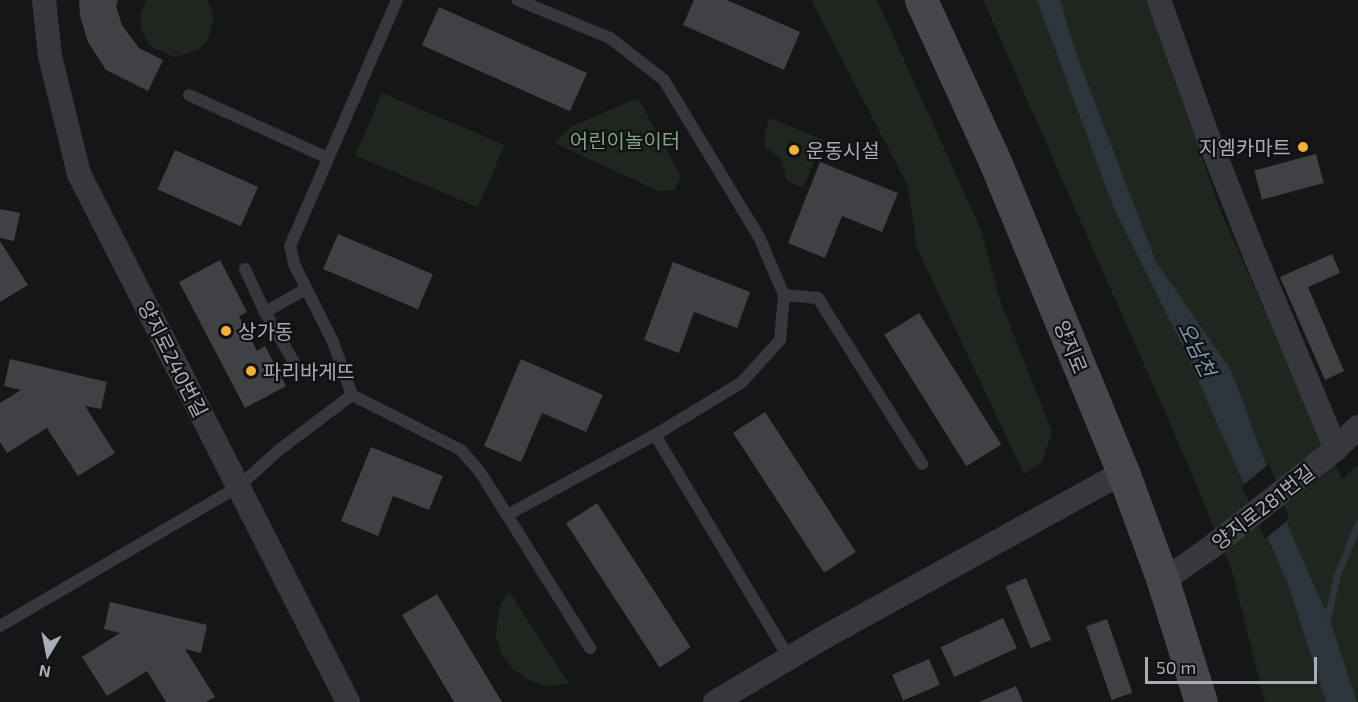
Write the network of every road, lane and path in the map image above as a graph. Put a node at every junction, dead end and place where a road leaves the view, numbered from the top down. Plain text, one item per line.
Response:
1 (44, 0) edge
2 (397, 0) edge
3 (518, 0) edge
4 (921, 0) edge
5 (1159, 0) edge
6 (189, 95) dead end
7 (328, 158) junction
8 (245, 268) dead end
9 (306, 289) junction
10 (784, 295) junction
11 (265, 312) junction
12 (299, 371) dead end
13 (352, 395) junction
14 (1358, 427) edge
15 (655, 435) junction
16 (1336, 449) junction
17 (922, 465) dead end
18 (1123, 472) junction
19 (238, 487) junction
20 (507, 515) junction
21 (1163, 581) junction
22 (0, 626) edge
23 (590, 648) dead end
24 (789, 658) junction
25 (348, 702) edge
26 (715, 702) edge
27 (1202, 702) edge

1 - 19 street, 양지로240번길
2 - 7 lane
3 - 10 lane
4 - 18 street, 양지로
5 - 16 street
6 - 7 lane
7 - 9 lane
8 - 11 lane
9 - 11 lane
9 - 13 lane
10 - 15 lane
10 - 17 lane
11 - 12 lane
13 - 19 lane
13 - 20 lane
14 - 16 street, 양지로281번길
15 - 20 lane
15 - 24 lane
16 - 21 street, 양지로281번길
18 - 21 street, 양지로
18 - 24 street
19 - 22 lane
19 - 25 street, 양지로240번길
20 - 23 lane
21 - 27 street, 양지로
24 - 26 street

